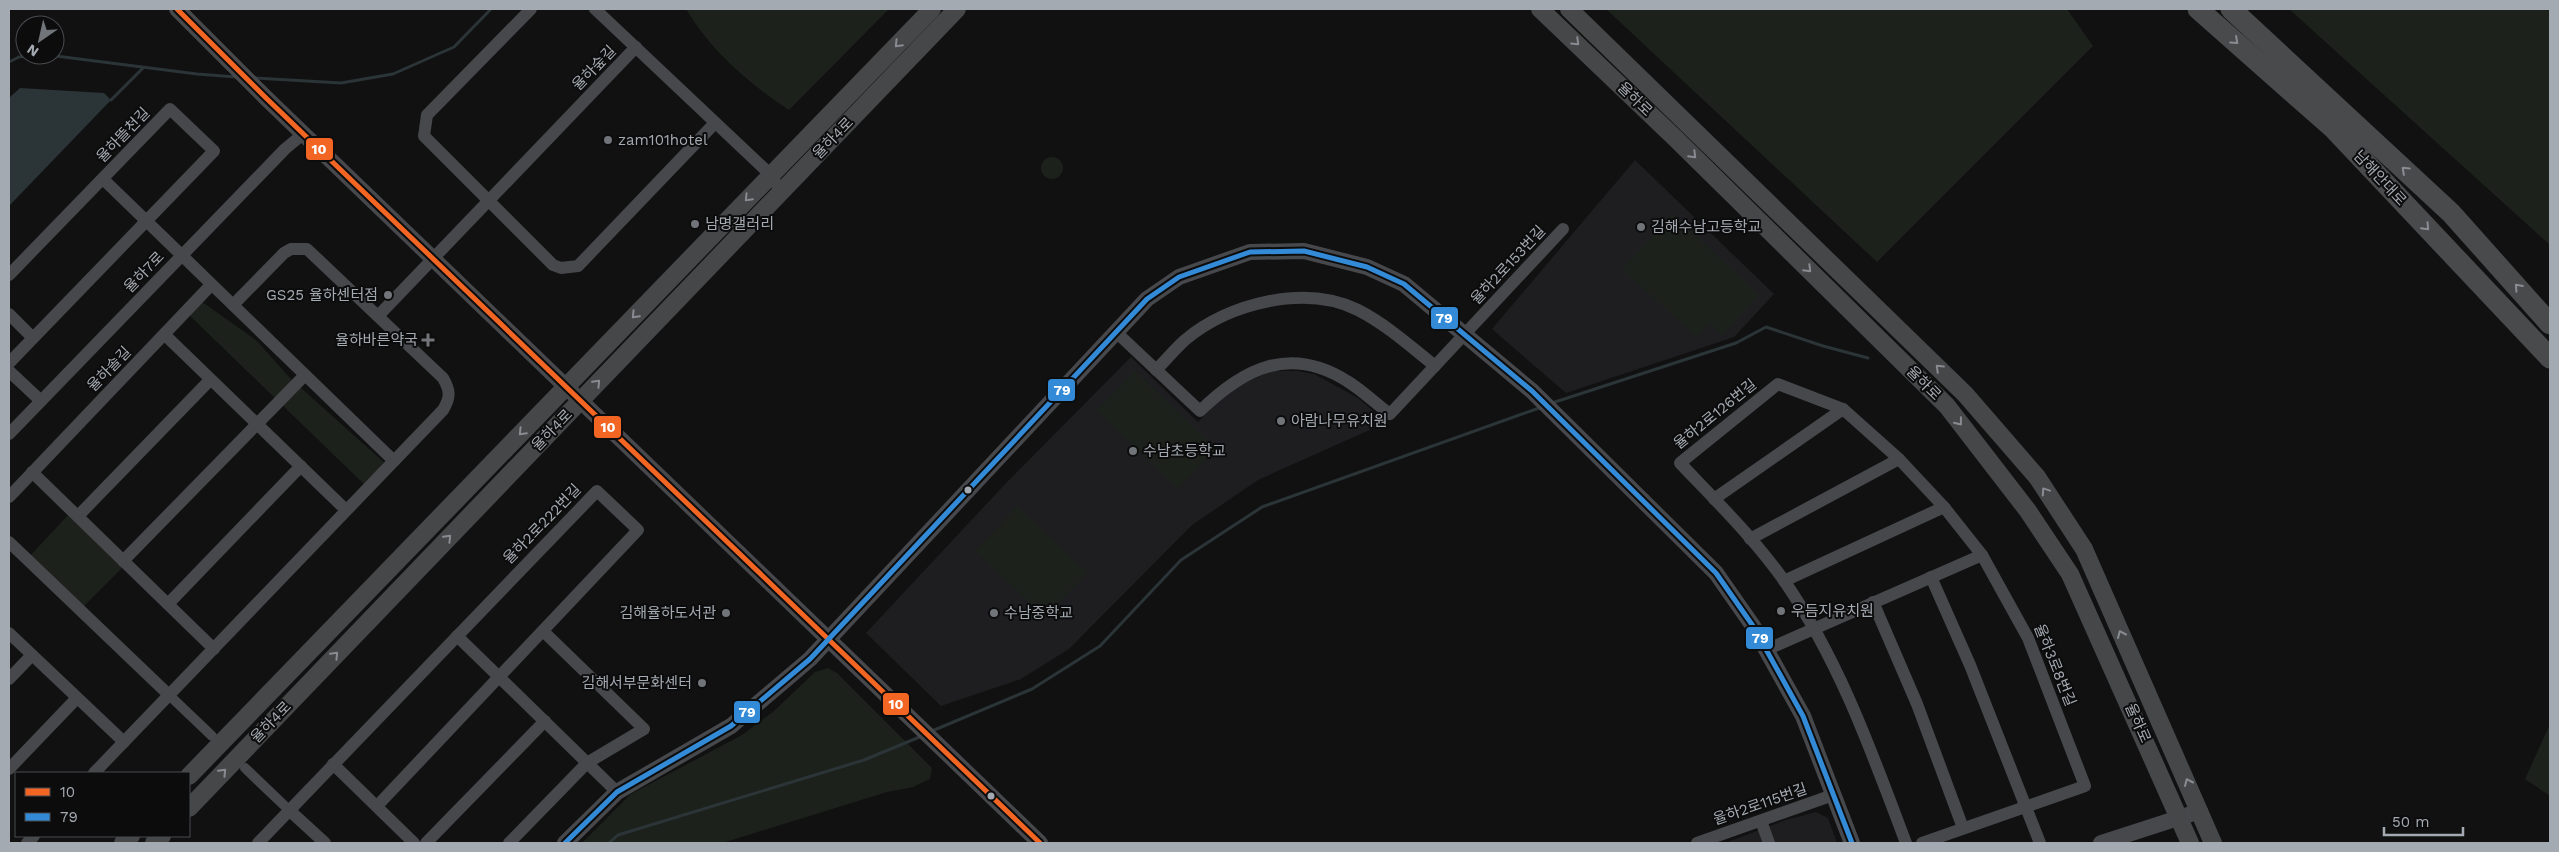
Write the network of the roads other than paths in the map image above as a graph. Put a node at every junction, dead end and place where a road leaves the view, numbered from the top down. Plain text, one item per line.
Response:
1 (177, 9) edge
2 (531, 9) edge
3 (595, 9) edge
4 (932, 9) edge
5 (957, 9) edge
6 (1540, 9) edge
7 (1569, 9) edge
8 (2198, 9) edge
9 (2231, 9) edge
10 (636, 47) junction
11 (715, 123) junction
12 (303, 134) junction
13 (770, 175) junction
14 (102, 180) junction
15 (780, 192) junction
16 (490, 201) junction
17 (146, 221) junction
18 (1563, 229) dead end
19 (182, 257) junction
20 (434, 260) junction
21 (9, 274) edge
22 (212, 285) junction
23 (233, 305) junction
24 (9, 314) edge
25 (378, 316) junction
26 (2550, 324) edge
27 (1116, 332) junction
28 (165, 335) junction
29 (1464, 335) junction
30 (33, 338) junction
31 (2550, 358) edge
32 (9, 363) edge
33 (1435, 366) junction
34 (1156, 370) junction
35 (9, 371) edge
36 (305, 375) junction
37 (210, 380) junction
38 (565, 387) junction
39 (40, 401) junction
40 (580, 401) junction
41 (1843, 409) junction
42 (256, 424) junction
43 (9, 434) edge
44 (1899, 459) junction
45 (394, 461) junction
46 (300, 466) junction
47 (32, 472) junction
48 (9, 497) edge
49 (1714, 500) junction
50 (1944, 507) junction
51 (346, 510) junction
52 (78, 516) junction
53 (1750, 539) junction
54 (9, 542) edge
55 (1982, 555) junction
56 (123, 561) junction
57 (1931, 577) junction
58 (1784, 581) junction
59 (1873, 602) junction
60 (168, 604) junction
61 (1814, 627) junction
62 (543, 631) junction
63 (9, 633) edge
64 (457, 636) junction
65 (828, 642) junction
66 (214, 648) junction
67 (1768, 649) junction
68 (32, 655) junction
69 (499, 677) junction
70 (9, 679) edge
71 (169, 695) junction
72 (77, 698) junction
73 (545, 721) junction
74 (212, 736) dead end
75 (124, 742) junction
76 (587, 763) junction
77 (333, 764) junction
78 (245, 768) dead end
79 (9, 769) edge
80 (95, 772) edge
81 (190, 775) edge
82 (617, 792) junction
83 (1833, 795) junction
84 (376, 806) junction
85 (190, 807) edge
86 (2026, 807) junction
87 (289, 810) junction
88 (2200, 810) junction
89 (2180, 817) junction
90 (1761, 821) junction
91 (1963, 828) junction
92 (258, 843) edge
93 (325, 843) edge
94 (414, 843) edge
95 (426, 843) edge
96 (509, 843) edge
97 (565, 843) edge
98 (1040, 843) edge
99 (1697, 843) edge
100 (1769, 843) edge
101 (1852, 843) edge
102 (1906, 843) edge
103 (1922, 843) edge
104 (2040, 843) edge
105 (2101, 843) edge
106 (2190, 843) edge
107 (2213, 843) edge

1 - 12 street
2 - 16 street
3 - 10 street
4 -> 13 main road, 율하4로
5 - 15 main road, 율하4로
6 -> 89 main road, 율하로
88 -> 7 main road, 율하로
8 -> 31 highway, 남해안대로
26 -> 9 highway, 남해안대로
10 - 11 street, 율하숲길
10 - 16 street, 율하숲길
11 - 13 street, 율하숲길
11 - 16 street
12 - 19 street, 율하7로
12 - 20 street
13 - 15 street, 율하숲길
13 -> 38 main road, 율하4로
14 - 17 street
14 - 17 street, 율하뜰천길
14 - 21 street, 율하뜰천길
40 -> 15 main road, 율하4로
16 - 20 street, 율하숲길
17 - 19 street
17 - 30 street, 율하뜰천길
18 - 29 street, 율하2로153번길
19 - 22 street
19 - 39 street, 율하7로
20 - 25 street, 율하숲길
20 - 38 street
22 - 23 street
22 - 28 street, 율하솔길
23 - 25 street
23 - 36 street
24 - 30 street
25 - 45 street
27 - 29 street
27 - 34 street, 율하2로153번길
27 - 65 street
28 - 37 street
28 - 47 street, 율하솔길
29 - 33 street, 율하2로153번길
29 - 67 street
30 - 32 street, 율하뜰천길
33 - 34 street
33 - 34 street, 율하2로153번길
35 - 39 street
36 - 42 street
36 - 45 street
37 - 42 street
37 - 52 street
38 - 40 street
38 -> 81 main road, 율하4로
39 - 43 street, 율하7로
40 - 65 street
85 -> 40 main road, 율하4로
41 - 44 street, 율하2로126번길
41 - 49 street
41 - 49 street, 율하2로126번길
42 - 46 street
42 - 56 street
44 - 50 street, 율하2로126번길
44 - 53 street
45 - 51 street
46 - 51 street
46 - 60 street
47 - 48 street, 율하솔길
47 - 52 street
49 - 53 street, 율하2로126번길
50 - 55 street, 율하2로126번길
50 - 58 street
51 - 66 street
52 - 56 street
53 - 58 street, 율하2로126번길
54 - 71 street
55 - 57 street
55 - 86 street, 율하3로8번길
56 - 60 street
57 - 59 street
57 - 86 street
58 - 61 street, 율하2로126번길
59 - 61 street
59 - 91 street
60 - 66 street
61 - 67 street
61 - 102 street
62 - 64 street, 율하2로222번길
62 - 69 street, 율하2로222번길
62 - 76 street
63 - 68 street
64 - 69 street
64 - 77 street, 율하2로222번길
65 - 82 street
65 - 98 street
66 - 71 street
67 - 83 street
68 - 70 street
68 - 72 street
69 - 73 street
69 - 84 street, 율하2로222번길
71 - 74 street
71 - 75 street
72 - 75 street
72 - 79 street
73 - 76 street
73 - 95 street
75 - 80 street
76 - 82 street
76 - 96 street
77 - 84 street
77 - 87 street, 율하2로222번길
78 - 87 street
82 - 97 street
83 - 90 street, 율하2로115번길
83 - 101 street
84 - 94 street
86 - 91 street, 율하3로8번길
86 - 104 street
87 - 92 street, 율하2로222번길
87 - 93 street
88 - 89 street
88 - 107 main road, 율하로
89 - 105 street
89 - 106 main road, 율하로
90 - 99 street, 율하2로115번길
90 - 100 street
91 - 103 street, 율하3로8번길

